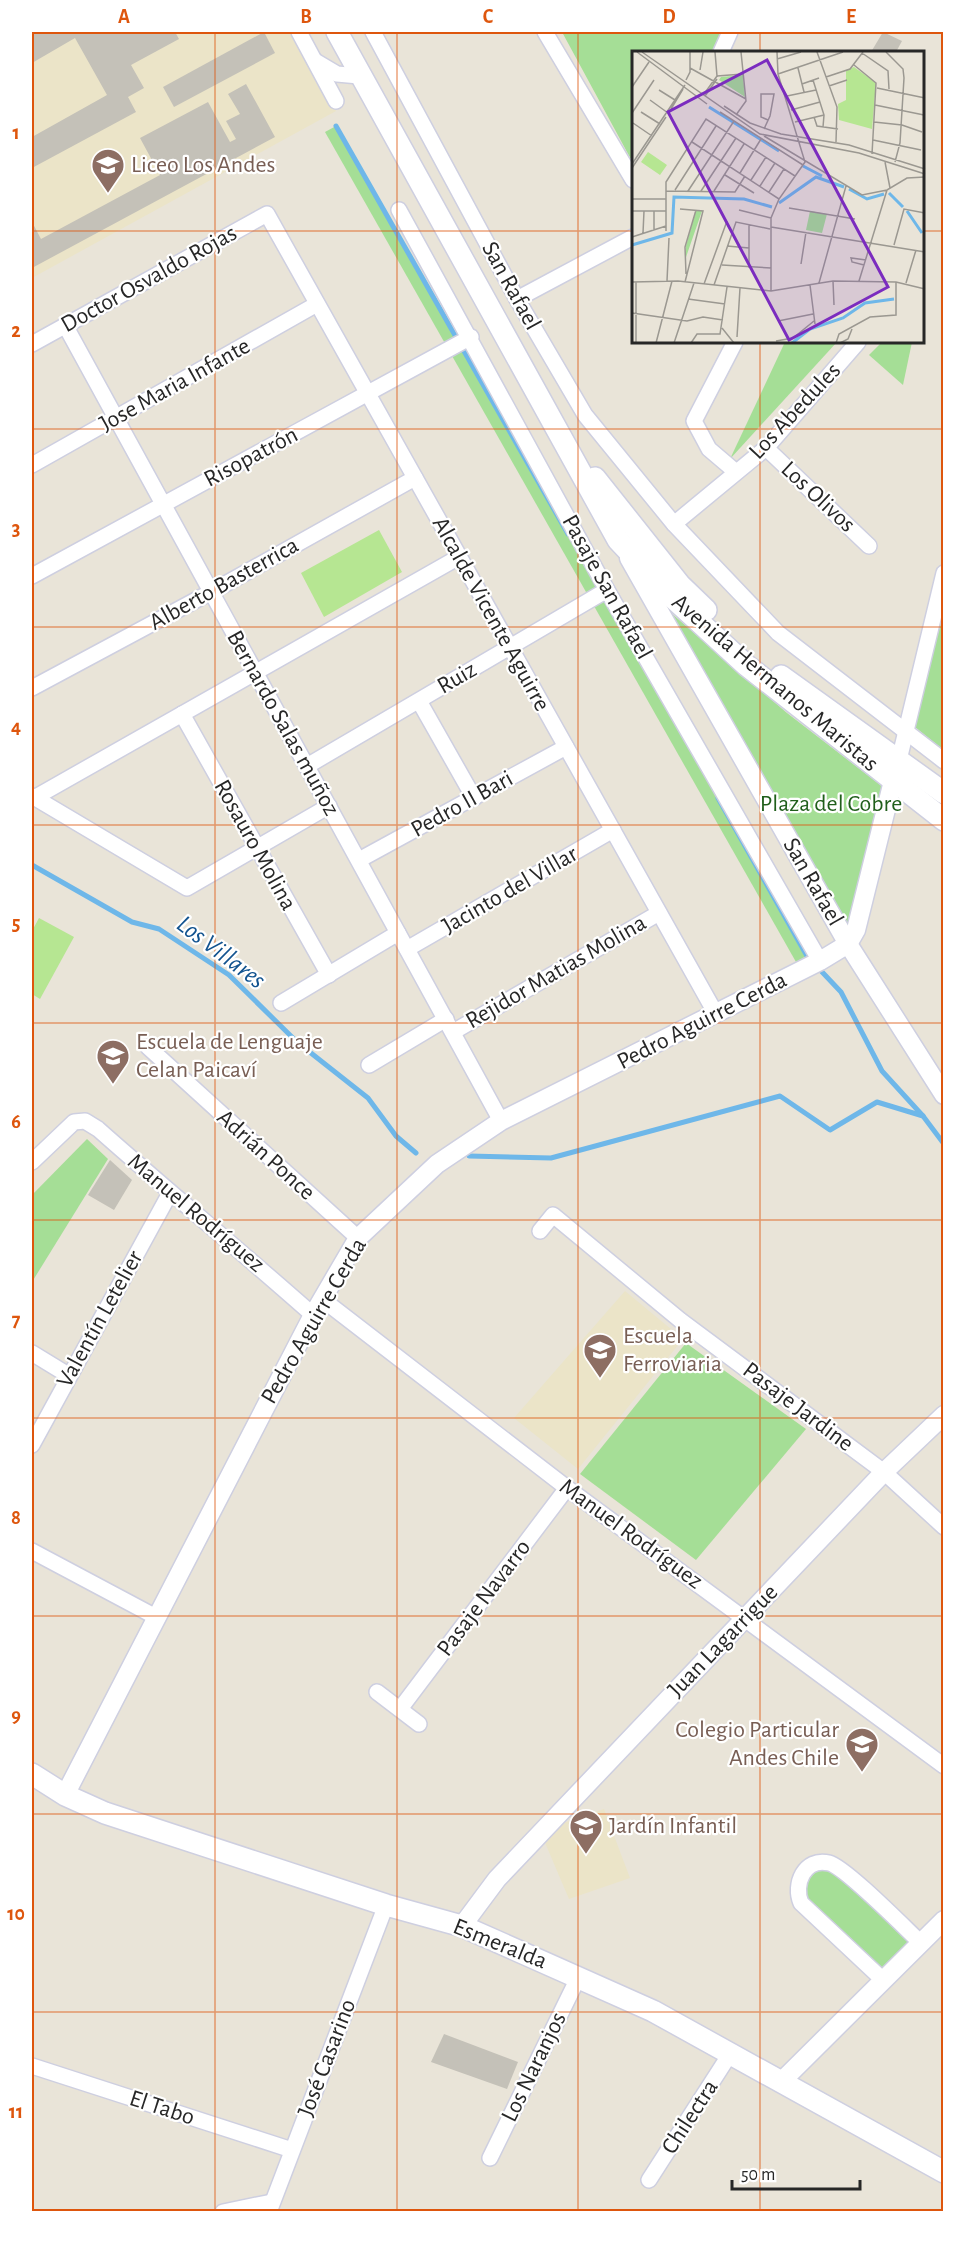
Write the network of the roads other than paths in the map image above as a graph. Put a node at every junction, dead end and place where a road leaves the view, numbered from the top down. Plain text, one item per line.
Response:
1 (299, 32) edge
2 (373, 32) edge
3 (545, 32) edge
4 (730, 32) edge
5 (341, 33) edge
6 (722, 51) edge
7 (315, 61) junction
8 (359, 76) junction
9 (336, 101) dead end
10 (632, 178) edge
11 (399, 210) dead end
12 (267, 214) joint
13 (632, 238) edge
14 (517, 299) junction
15 (317, 304) junction
16 (65, 325) junction
17 (471, 337) junction
18 (32, 344) edge
19 (734, 344) edge
20 (856, 344) edge
21 (368, 394) junction
22 (117, 419) junction
23 (558, 434) junction
24 (766, 448) junction
25 (32, 465) edge
26 (736, 472) junction
27 (415, 478) junction
28 (164, 504) junction
29 (674, 524) junction
30 (618, 540) junction
31 (869, 546) dead end
32 (459, 557) junction
33 (944, 573) edge
34 (32, 576) edge
35 (607, 591) junction
36 (211, 592) junction
37 (941, 597) edge
38 (510, 647) junction
39 (255, 672) junction
40 (32, 688) edge
41 (419, 701) junction
42 (182, 714) junction
43 (906, 735) junction
44 (566, 747) junction
45 (899, 760) junction
46 (944, 761) edge
47 (307, 766) junction
48 (893, 781) junction
49 (944, 794) edge
50 (33, 797) edge
51 (474, 798) junction
52 (329, 806) junction
53 (944, 820) edge
54 (613, 830) junction
55 (257, 849) junction
56 (359, 860) junction
57 (659, 913) junction
58 (398, 933) junction
59 (848, 944) junction
60 (407, 949) junction
61 (820, 961) junction
62 (329, 975) junction
63 (281, 1003) dead end
64 (716, 1014) junction
65 (449, 1025) junction
66 (148, 1047) dead end
67 (369, 1065) dead end
68 (944, 1095) edge
69 (501, 1121) junction
70 (32, 1162) edge
71 (170, 1193) junction
72 (540, 1231) dead end
73 (358, 1238) junction
74 (317, 1307) junction
75 (32, 1353) edge
76 (68, 1375) junction
77 (944, 1415) edge
78 (32, 1445) edge
79 (884, 1472) junction
80 (567, 1488) junction
81 (944, 1527) edge
82 (32, 1551) edge
83 (156, 1617) junction
84 (746, 1618) junction
85 (377, 1692) dead end
86 (400, 1709) junction
87 (420, 1724) dead end
88 (944, 1766) edge
89 (32, 1774) edge
90 (65, 1795) junction
91 (386, 1905) junction
92 (944, 1920) edge
93 (462, 1926) junction
94 (921, 1943) junction
95 (579, 1976) junction
96 (882, 1979) junction
97 (730, 2054) junction
98 (32, 2066) edge
99 (781, 2082) junction
100 (292, 2150) junction
101 (490, 2158) dead end
102 (944, 2172) edge
103 (649, 2180) dead end
104 (271, 2207) edge
105 (223, 2211) edge

1 - 7 street
2 - 14 street, San Rafael
3 - 10 street
4 - 6 street
5 - 8 main road, San Rafael
7 - 8 street
7 - 9 street
8 - 23 main road, San Rafael
11 - 17 street, Pasaje San Rafael
12 - 15 street, Alcalde Vicente Aguirre
12 - 16 street, Doctor Osvaldo Rojas
13 - 14 street
14 - 29 street, San Rafael
15 - 21 street, Alcalde Vicente Aguirre
15 - 22 street, Jose Maria Infante
16 - 18 street, Doctor Osvaldo Rojas
16 - 22 street, Bernardo Salas muñoz
17 - 21 street, Risopatrón
17 - 35 street, Pasaje San Rafael
19 - 26 street
20 - 24 street, Los Abedules
21 - 27 street, Alcalde Vicente Aguirre
21 - 28 street, Risopatrón
22 - 25 street, Jose Maria Infante
22 - 28 street, Bernardo Salas muñoz
23 - 30 main road, Avenida Hermanos Maristas
23 - 45 main road, Avenida Hermanos Maristas
24 - 26 street, Los Abedules
24 - 31 street, Los Olivos
26 - 29 street, Los Abedules
27 - 32 street, Alcalde Vicente Aguirre
27 - 36 street, Alberto Basterrica
28 - 34 street, Risopatrón
28 - 36 street, Bernardo Salas muñoz
29 - 43 street, San Rafael
30 - 48 main road, Avenida Hermanos Maristas
30 - 59 street, San Rafael
32 - 38 street, Alcalde Vicente Aguirre
32 - 39 street
33 - 37 street
35 - 38 street, Ruiz
35 - 61 street, Pasaje San Rafael
36 - 39 street, Bernardo Salas muñoz
36 - 40 street, Alberto Basterrica
37 - 43 street
38 - 41 street, Ruiz
38 - 44 street, Alcalde Vicente Aguirre
39 - 42 street
39 - 47 street, Bernardo Salas muñoz
41 - 47 street, Ruiz
41 - 51 street
42 - 50 street
42 - 55 street, Rosauro Molina
43 - 45 street
43 - 46 street, San Rafael
44 - 51 street, Pedro II Bari
44 - 54 street, Alcalde Vicente Aguirre
45 - 48 street
45 - 49 main road, Avenida Hermanos Maristas
47 - 52 street, Bernardo Salas muñoz
48 - 53 main road, Avenida Hermanos Maristas
48 - 59 street
50 - 55 street
51 - 56 street, Pedro II Bari
52 - 55 street
52 - 56 street, Bernardo Salas muñoz
54 - 57 street, Alcalde Vicente Aguirre
54 - 60 street, Jacinto del Villar
55 - 62 street, Rosauro Molina
56 - 58 street, Bernardo Salas muñoz
57 - 64 street, Alcalde Vicente Aguirre
57 - 65 street, Rejidor Matias Molina
58 - 60 street, Bernardo Salas muñoz
58 - 62 street
59 - 61 street, Pedro Aguirre Cerda
59 - 68 street, San Rafael
60 - 65 street, Bernardo Salas muñoz
61 - 64 street, Pedro Aguirre Cerda
62 - 63 street
64 - 69 street, Pedro Aguirre Cerda
65 - 67 street, Rejidor Matias Molina
65 - 69 street, Bernardo Salas muñoz
66 - 73 street, Adrián Ponce
69 - 73 street, Pedro Aguirre Cerda
70 - 71 street, Manuel Rodríguez
71 - 74 street, Manuel Rodríguez
71 - 76 street, Valentín Letelier
72 - 79 street, Pasaje Jardine
73 - 74 street, Pedro Aguirre Cerda
74 - 80 street, Manuel Rodríguez
74 - 83 street, Pedro Aguirre Cerda
75 - 76 street
76 - 78 street, Valentín Letelier
77 - 79 street, Juan Lagarrigue
79 - 81 street, Pasaje Jardine
79 - 84 street, Juan Lagarrigue
80 - 84 street, Manuel Rodríguez
80 - 86 street, Pasaje Navarro
82 - 83 street
83 - 90 street, Pedro Aguirre Cerda
84 - 88 street, Manuel Rodríguez
84 - 93 street, Juan Lagarrigue
85 - 86 street
86 - 87 street
89 - 90 main road, Esmeralda
90 - 91 main road, Esmeralda
91 - 93 main road, Esmeralda
91 - 100 street, José Casarino
92 - 94 street
93 - 95 main road, Esmeralda
94 - 96 street
94 - 96 street
95 - 97 main road, Esmeralda
95 - 101 street, Los Naranjos
96 - 99 street
97 - 99 main road, Esmeralda
97 - 103 street, Chilectra
98 - 100 street, El Tabo
99 - 102 main road, Esmeralda
100 - 104 street, José Casarino
104 - 105 street

